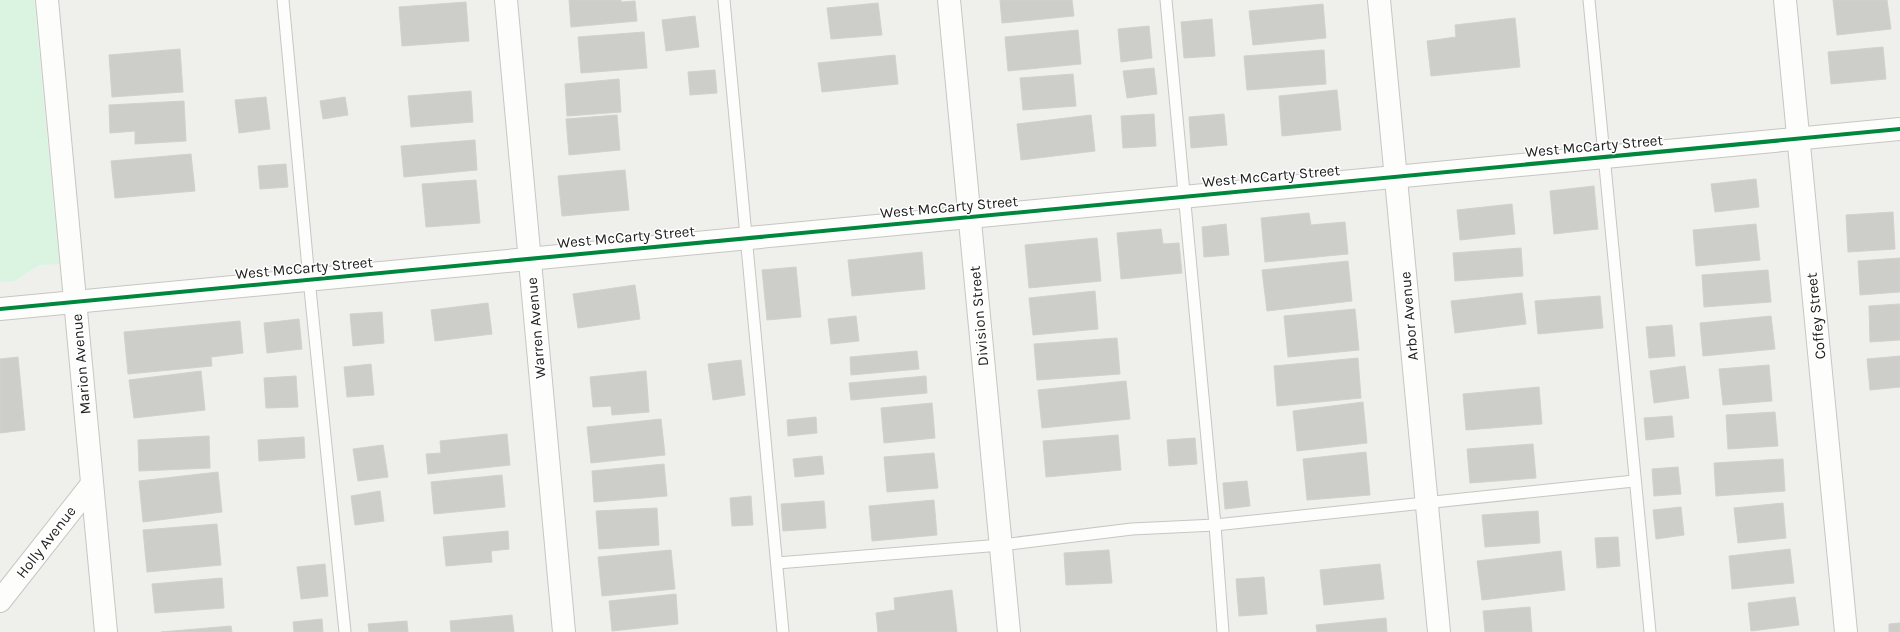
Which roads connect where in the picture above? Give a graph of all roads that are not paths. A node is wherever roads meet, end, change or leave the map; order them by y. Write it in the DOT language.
graph roads {
  1 [pos="47,0"];
  2 [pos="283,0"];
  3 [pos="506,0"];
  4 [pos="724,0"];
  5 [pos="949,0"];
  6 [pos="1166,0"];
  7 [pos="1379,0"];
  8 [pos="1589,0"];
  9 [pos="1785,0"];
  10 [pos="1900,129"];
  11 [pos="1798,139"];
  12 [pos="1604,157"];
  13 [pos="1396,177"];
  14 [pos="1184,197"];
  15 [pos="970,217"];
  16 [pos="746,238"];
  17 [pos="530,259"];
  18 [pos="309,279"];
  19 [pos="75,301"];
  20 [pos="0,309"];
  21 [pos="1634,481"];
  22 [pos="92,484"];
  23 [pos="1426,502"];
  24 [pos="1215,525"];
  25 [pos="1001,545"];
  26 [pos="777,563"];
  27 [pos="0,601"];
  28 [pos="106,632"];
  29 [pos="345,632"];
  30 [pos="564,632"];
  31 [pos="783,632"];
  32 [pos="1009,632"];
  33 [pos="1223,632"];
  34 [pos="1439,632"];
  35 [pos="1650,632"];
  36 [pos="1846,632"];
  1 -- 19 [label="street, Marion Avenue"];
  2 -- 18 [label="lane"];
  3 -- 17 [label="street, Warren Avenue"];
  4 -- 16 [label="lane"];
  5 -- 15 [label="street, Division Street"];
  6 -- 14 [label="lane"];
  7 -- 13 [label="street, Arbor Avenue"];
  8 -- 12 [label="lane"];
  9 -- 11 [label="street, Coffey Street"];
  10 -- 11 [label="street, West McCarty Street"];
  11 -- 12 [label="street, West McCarty Street"];
  11 -- 36 [label="street, Coffey Street"];
  12 -- 13 [label="street, West McCarty Street"];
  12 -- 21 [label="lane"];
  13 -- 14 [label="street, West McCarty Street"];
  13 -- 23 [label="street, Arbor Avenue"];
  14 -- 15 [label="street, West McCarty Street"];
  14 -- 24 [label="lane"];
  15 -- 16 [label="street, West McCarty Street"];
  15 -- 25 [label="street, Division Street"];
  16 -- 17 [label="street, West McCarty Street"];
  16 -- 26 [label="lane"];
  17 -- 18 [label="street, West McCarty Street"];
  17 -- 30 [label="street, Warren Avenue"];
  18 -- 19 [label="street, West McCarty Street"];
  18 -- 29 [label="lane"];
  19 -- 20 [label="street, West McCarty Street"];
  19 -- 22 [label="street, Marion Avenue"];
  21 -- 23 [label="lane"];
  21 -- 35 [label="lane"];
  22 -- 27 [label="street, Holly Avenue"];
  22 -- 28 [label="street, Marion Avenue"];
  23 -- 24 [label="lane"];
  23 -- 34 [label="street, Arbor Avenue"];
  24 -- 25 [label="lane"];
  24 -- 33 [label="lane"];
  25 -- 26 [label="lane"];
  25 -- 32 [label="street, Division Street"];
  26 -- 31 [label="lane"];
}
